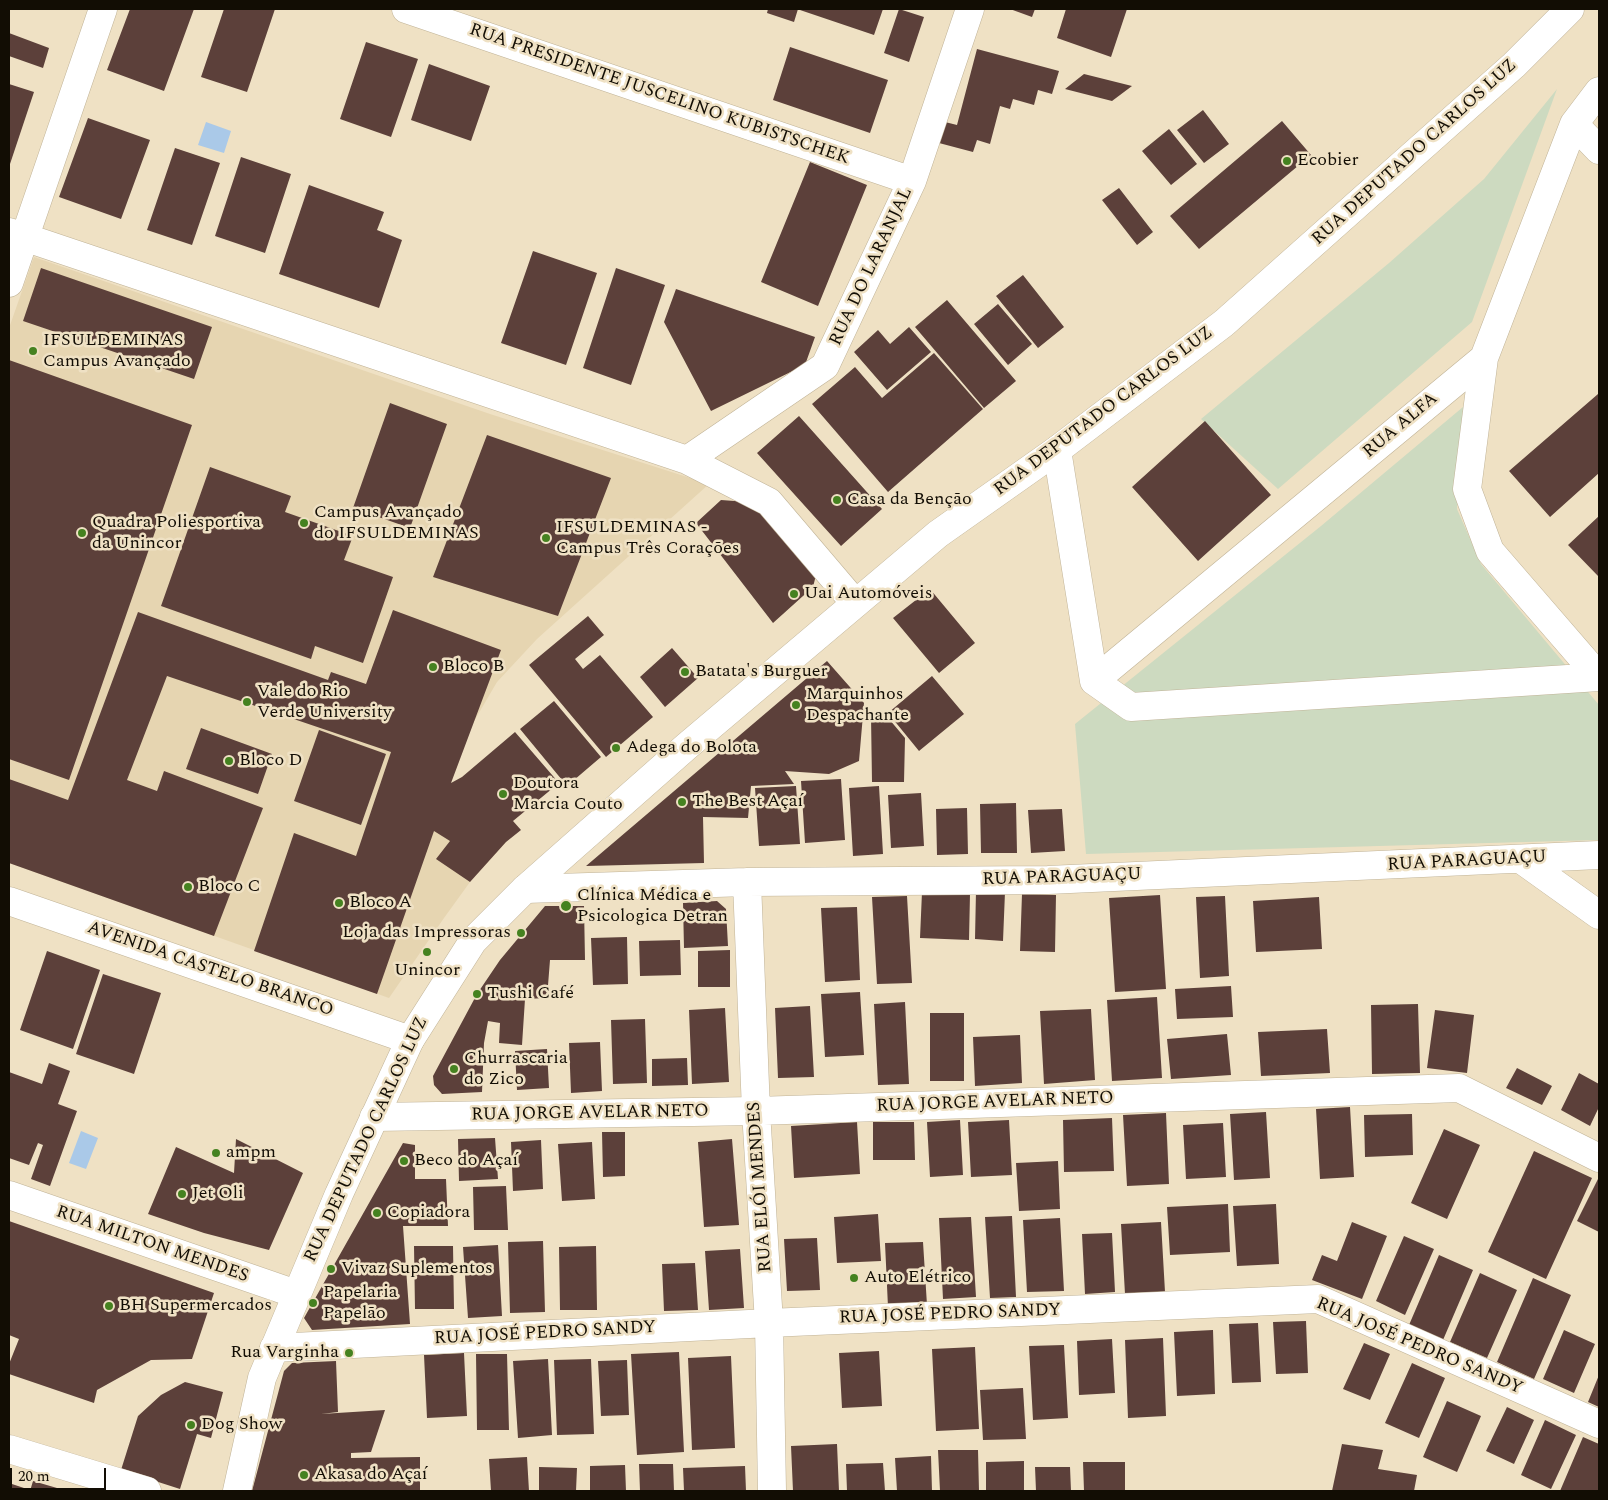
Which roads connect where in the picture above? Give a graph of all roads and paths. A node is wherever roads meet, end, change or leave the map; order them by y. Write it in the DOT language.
graph roads {
  1 [pos="103,9"];
  2 [pos="406,9"];
  3 [pos="970,9"];
  4 [pos="1570,9"];
  5 [pos="1599,91"];
  6 [pos="1574,124"];
  7 [pos="1599,150"];
  8 [pos="912,181"];
  9 [pos="17,235"];
  10 [pos="9,282"];
  11 [pos="1484,358"];
  12 [pos="1057,450"];
  13 [pos="687,460"];
  14 [pos="856,603"];
  15 [pos="1599,677"];
  16 [pos="1094,682"];
  17 [pos="1599,856"];
  18 [pos="1522,860"];
  19 [pos="747,882"];
  20 [pos="524,889"];
  21 [pos="9,901"];
  22 [pos="1599,914"];
  23 [pos="410,1040"];
  24 [pos="756,1111"];
  25 [pos="374,1117"];
  26 [pos="1599,1158"];
  27 [pos="9,1195"];
  28 [pos="296,1294"];
  29 [pos="770,1323"];
  30 [pos="274,1348"];
  31 [pos="1599,1424"];
  32 [pos="9,1449"];
  33 [pos="147,1491"];
  34 [pos="236,1491"];
  35 [pos="772,1491"];
  1 -- 9 [label="street"];
  2 -- 8 [label="street, RUA PRESIDENTE JUSCELINO KUBISTSCHEK"];
  3 -- 8 [label="street, RUA DO LARANJAL"];
  4 -- 12 [label="street, RUA DEPUTADO CARLOS LUZ"];
  5 -- 6 [label="street, RUA ALFA"];
  6 -- 7 [label="street"];
  6 -- 11 [label="street, RUA ALFA"];
  8 -- 13 [label="street, RUA DO LARANJAL"];
  9 -- 10 [label="street"];
  9 -- 13 [label="street"];
  11 -- 15 [label="street"];
  11 -- 16 [label="street, RUA ALFA"];
  12 -- 14 [label="street, RUA DEPUTADO CARLOS LUZ"];
  12 -- 16 [label="street"];
  13 -- 14 [label="street"];
  14 -- 20 [label="street, RUA DEPUTADO CARLOS LUZ"];
  15 -- 16 [label="street"];
  17 -- 18 [label="street, RUA PARAGUAÇU"];
  18 -- 19 [label="street, RUA PARAGUAÇU"];
  18 -- 22 [label="street"];
  19 -- 20 [label="street, RUA PARAGUAÇU"];
  19 -- 24 [label="street, RUA ELÓI MENDES"];
  20 -- 23 [label="street, RUA DEPUTADO CARLOS LUZ"];
  21 -- 23 [label="street, AVENIDA CASTELO BRANCO"];
  23 -- 25 [label="street, RUA DEPUTADO CARLOS LUZ"];
  24 -- 25 [label="street, RUA JORGE AVELAR NETO"];
  24 -- 26 [label="street, RUA JORGE AVELAR NETO"];
  24 -- 29 [label="street, RUA ELÓI MENDES"];
  25 -- 28 [label="street, RUA DEPUTADO CARLOS LUZ"];
  27 -- 28 [label="street, RUA MILTON MENDES"];
  28 -- 30 [label="street, RUA DEPUTADO CARLOS LUZ"];
  29 -- 30 [label="street, RUA JOSÉ PEDRO SANDY"];
  29 -- 31 [label="street, RUA JOSÉ PEDRO SANDY"];
  29 -- 35 [label="street, RUA ELÓI MENDES"];
  30 -- 34 [label="street, RUA DEPUTADO CARLOS LUZ"];
  32 -- 33 [label="street"];
}
